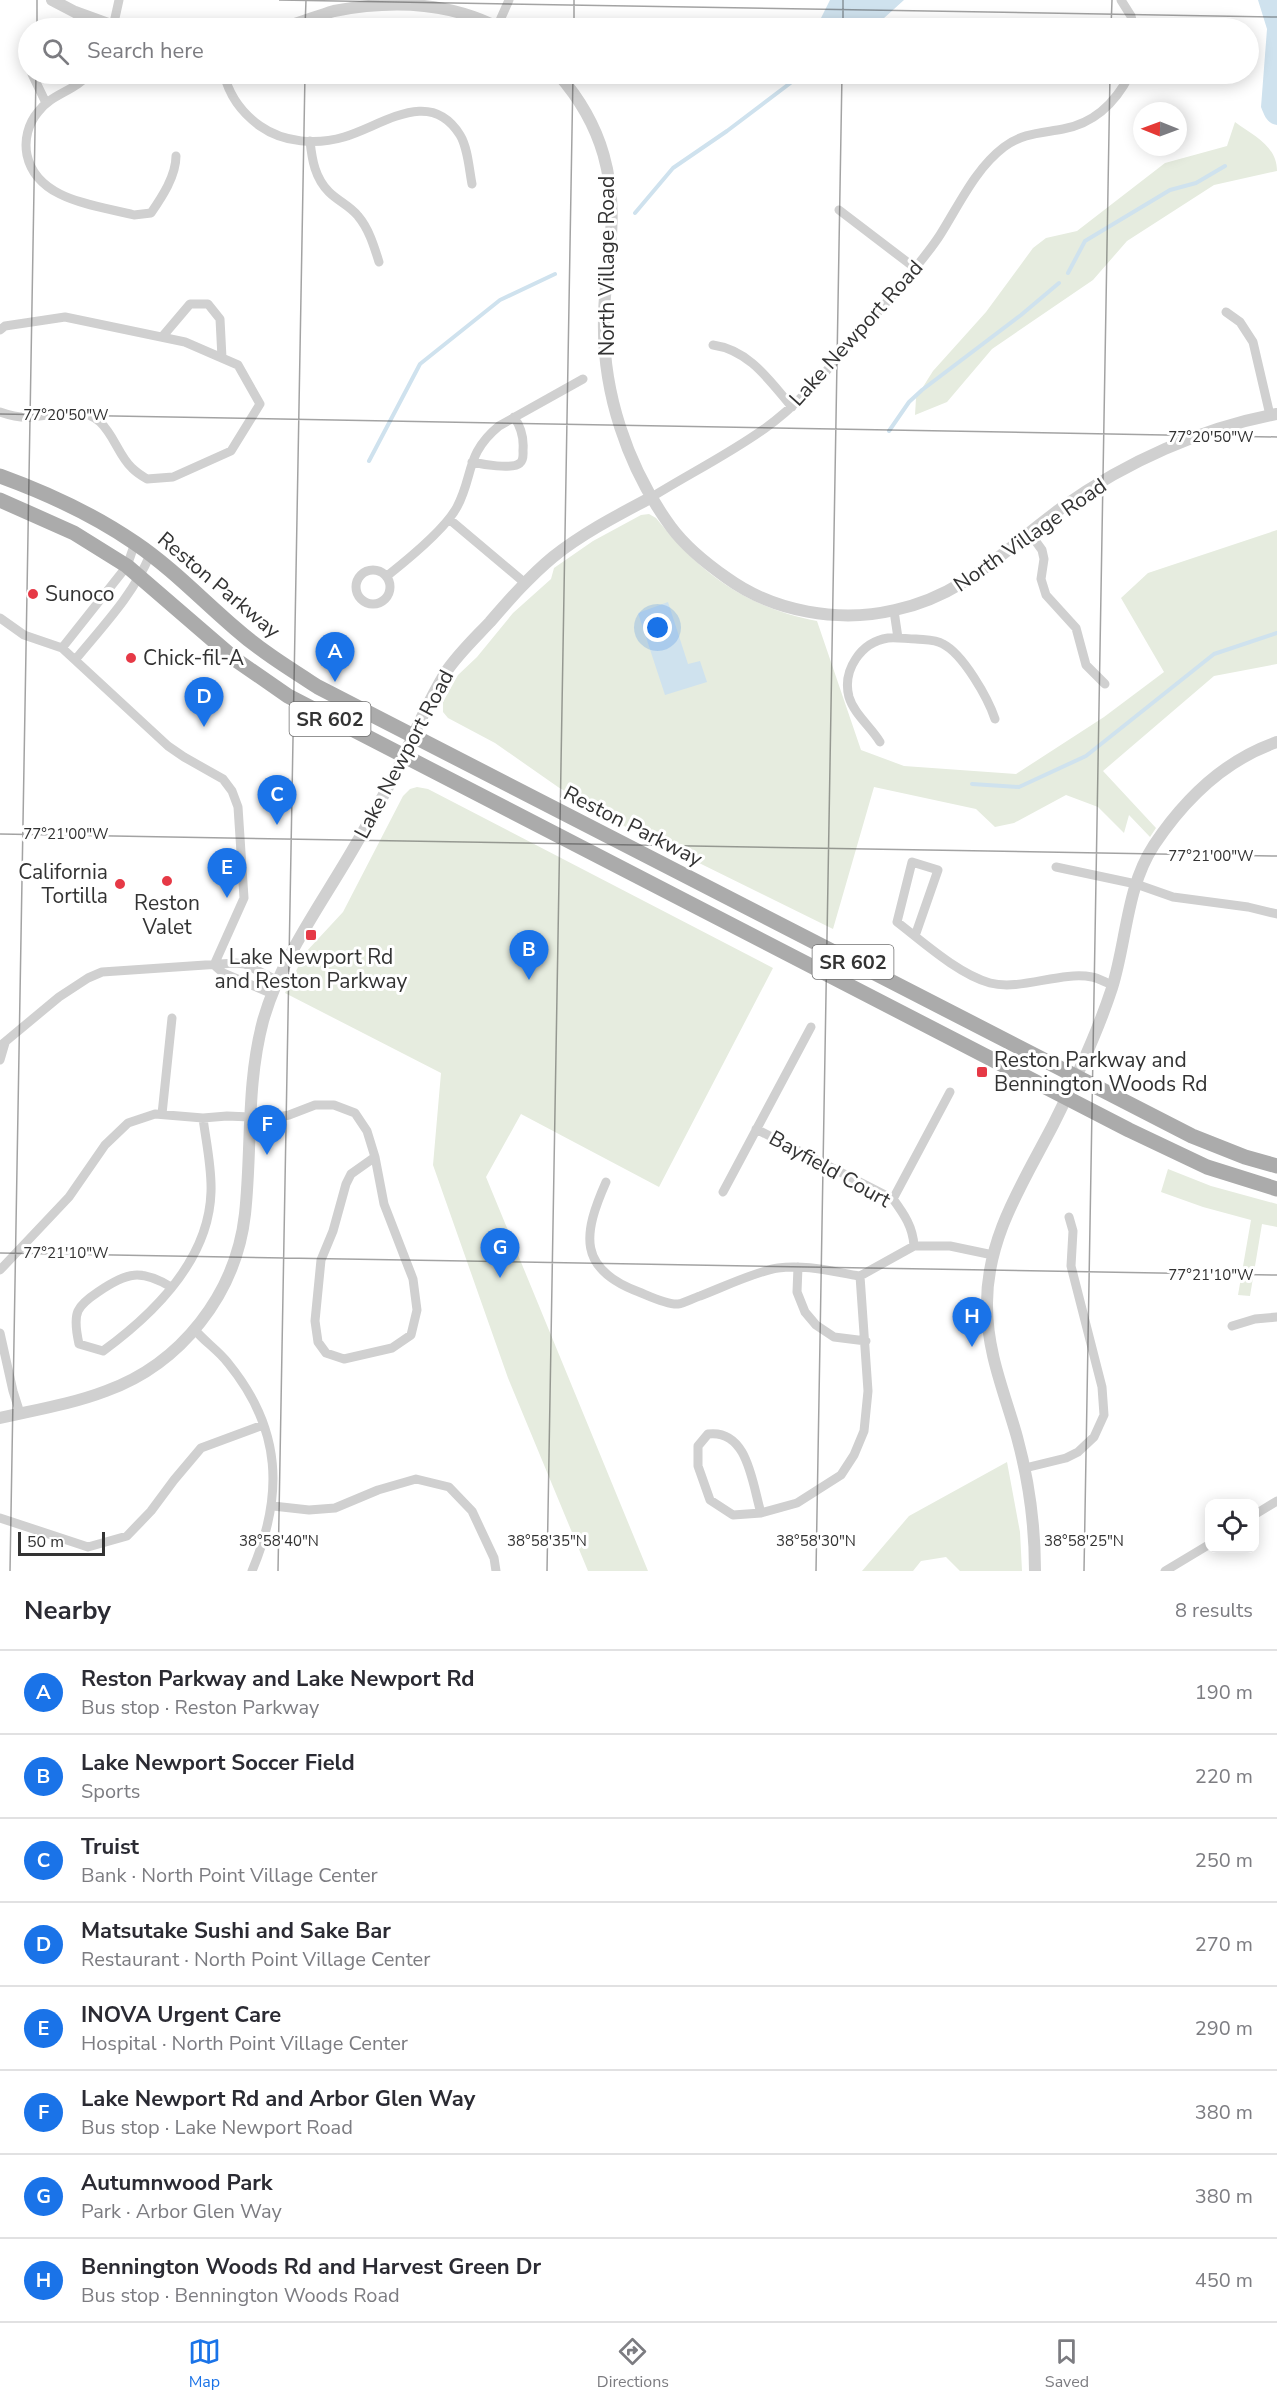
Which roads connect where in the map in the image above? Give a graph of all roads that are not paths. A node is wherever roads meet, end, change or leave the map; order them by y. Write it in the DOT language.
graph roads {
  1 [pos="52,0"];
  2 [pos="119,0"];
  3 [pos="509,0"];
  4 [pos="1121,0"];
  5 [pos="92,18"];
  6 [pos="114,18"];
  7 [pos="312,18"];
  8 [pos="472,18"];
  9 [pos="502,18"];
  10 [pos="1132,18"];
  11 [pos="37,84"];
  12 [pos="78,84"];
  13 [pos="228,84"];
  14 [pos="565,84"];
  15 [pos="1124,84"];
  16 [pos="46,103"];
  17 [pos="310,141"];
  18 [pos="176,156"];
  19 [pos="472,184"];
  20 [pos="839,210"];
  21 [pos="379,262"];
  22 [pos="915,268"];
  23 [pos="1226,312"];
  24 [pos="0,330"];
  25 [pos="162,337"];
  26 [pos="713,345"];
  27 [pos="222,358"];
  28 [pos="582,379"];
  29 [pos="792,407"];
  30 [pos="0,412"];
  31 [pos="1273,414"];
  32 [pos="514,417"];
  33 [pos="472,462"];
  34 [pos="0,476"];
  35 [pos="652,497"];
  36 [pos="0,500"];
  37 [pos="449,519"];
  38 [pos="1029,532"];
  39 [pos="135,543"];
  40 [pos="150,555"];
  41 [pos="127,566"];
  42 [pos="387,576"];
  43 [pos="141,577"];
  44 [pos="525,583"];
  45 [pos="894,611"];
  46 [pos="0,618"];
  47 [pos="898,638"];
  48 [pos="62,648"];
  49 [pos="75,660"];
  50 [pos="1105,684"];
  51 [pos="995,719"];
  52 [pos="412,736"];
  53 [pos="880,742"];
  54 [pos="1277,742"];
  55 [pos="403,757"];
  56 [pos="1056,867"];
  57 [pos="1136,884"];
  58 [pos="1277,914"];
  59 [pos="915,936"];
  60 [pos="214,965"];
  61 [pos="278,981"];
  62 [pos="1113,985"];
  63 [pos="273,994"];
  64 [pos="172,1018"];
  65 [pos="811,1027"];
  66 [pos="2,1043"];
  67 [pos="0,1060"];
  68 [pos="1075,1077"];
  69 [pos="950,1092"];
  70 [pos="1066,1097"];
  71 [pos="162,1114"];
  72 [pos="250,1117"];
  73 [pos="203,1118"];
  74 [pos="756,1129"];
  75 [pos="375,1157"];
  76 [pos="1277,1166"];
  77 [pos="606,1182"];
  78 [pos="1277,1189"];
  79 [pos="723,1192"];
  80 [pos="893,1199"];
  81 [pos="1069,1217"];
  82 [pos="914,1246"];
  83 [pos="993,1255"];
  84 [pos="798,1267"];
  85 [pos="0,1270"];
  86 [pos="860,1276"];
  87 [pos="171,1287"];
  88 [pos="1277,1317"];
  89 [pos="1232,1326"];
  90 [pos="195,1330"];
  91 [pos="0,1333"];
  92 [pos="866,1341"];
  93 [pos="4,1371"];
  94 [pos="20,1413"];
  95 [pos="0,1418"];
  96 [pos="263,1425"];
  97 [pos="1025,1468"];
  98 [pos="1277,1501"];
  99 [pos="273,1506"];
  100 [pos="1259,1512"];
  101 [pos="761,1513"];
  102 [pos="0,1518"];
  103 [pos="1205,1546"];
  104 [pos="252,1571"];
  105 [pos="496,1571"];
  106 [pos="1035,1571"];
  107 [pos="1165,1571"];
  1 -- 5 [label="street"];
  2 -- 6 [label="street"];
  3 -- 9 [label="street"];
  4 -- 10 [label="street"];
  7 -- 8 [label="street"];
  11 -- 16 [label="street"];
  12 -- 16 [label="street"];
  13 -- 17 [label="street"];
  14 -- 35 [label="street, North Village Road"];
  15 -- 22 [label="street, Lake Newport Road"];
  16 -- 18 [label="street"];
  17 -- 19 [label="street"];
  17 -- 21 [label="street"];
  20 -- 22 [label="street"];
  22 -- 29 [label="street, Lake Newport Road"];
  23 -- 31 [label="street"];
  24 -- 25 [label="street"];
  25 -- 27 [label="street"];
  25 -- 27 [label="street"];
  26 -- 29 [label="street"];
  27 -- 30 [label="street"];
  28 -- 32 [label="street"];
  29 -- 35 [label="street, Lake Newport Road"];
  31 -- 38 [label="street, North Village Road"];
  32 -- 33 [label="street"];
  32 -- 33 [label="street"];
  33 -- 37 [label="street"];
  34 -- 39 [label="main road, Reston Parkway / SR 602"];
  35 -- 44 [label="street, Lake Newport Road"];
  35 -- 45 [label="street, North Village Road"];
  36 -- 41 [label="main road, Reston Parkway / SR 602"];
  37 -- 42 [label="street"];
  37 -- 44 [label="street"];
  38 -- 45 [label="street, North Village Road"];
  38 -- 50 [label="street"];
  39 -- 40 [label="main road, Reston Parkway / SR 602"];
  39 -- 41 [label="street"];
  40 -- 43 [label="street"];
  40 -- 52 [label="main road, Reston Parkway / SR 602"];
  41 -- 43 [label="main road, Reston Parkway / SR 602"];
  41 -- 48 [label="street"];
  43 -- 49 [label="street"];
  43 -- 55 [label="main road, Reston Parkway / SR 602"];
  44 -- 52 [label="street, Lake Newport Road"];
  45 -- 47 [label="street"];
  46 -- 48 [label="street"];
  47 -- 51 [label="street"];
  47 -- 53 [label="street"];
  48 -- 49 [label="street"];
  49 -- 60 [label="street"];
  52 -- 55 [label="street, Lake Newport Road"];
  52 -- 68 [label="main road, Reston Parkway / SR 602"];
  54 -- 57 [label="street"];
  55 -- 61 [label="street, Lake Newport Road"];
  55 -- 70 [label="main road, Reston Parkway / SR 602"];
  56 -- 57 [label="street"];
  57 -- 58 [label="street"];
  57 -- 62 [label="street"];
  59 -- 59 [label="street"];
  59 -- 62 [label="street"];
  60 -- 61 [label="street"];
  60 -- 63 [label="street"];
  60 -- 66 [label="street"];
  61 -- 63 [label="street, Lake Newport Road"];
  62 -- 68 [label="street"];
  63 -- 72 [label="street, Lake Newport Road"];
  64 -- 71 [label="street"];
  65 -- 74 [label="street, Bayfield Court"];
  66 -- 67 [label="street"];
  68 -- 70 [label="street"];
  68 -- 76 [label="main road, Reston Parkway / SR 602"];
  69 -- 80 [label="street"];
  70 -- 78 [label="main road, Reston Parkway / SR 602"];
  70 -- 83 [label="street"];
  71 -- 73 [label="street"];
  71 -- 85 [label="street"];
  72 -- 73 [label="street"];
  72 -- 75 [label="street"];
  72 -- 90 [label="street, Lake Newport Road"];
  73 -- 87 [label="street"];
  74 -- 79 [label="street, Bayfield Court"];
  74 -- 80 [label="street, Bayfield Court"];
  75 -- 75 [label="street"];
  77 -- 84 [label="street"];
  80 -- 82 [label="street, Bayfield Court"];
  81 -- 97 [label="street"];
  82 -- 83 [label="street"];
  82 -- 86 [label="street"];
  83 -- 97 [label="street"];
  84 -- 86 [label="street"];
  84 -- 92 [label="street"];
  86 -- 92 [label="street"];
  87 -- 87 [label="street"];
  88 -- 89 [label="street"];
  90 -- 94 [label="street, Lake Newport Road"];
  90 -- 96 [label="street"];
  91 -- 93 [label="street"];
  92 -- 101 [label="street"];
  93 -- 94 [label="street"];
  94 -- 95 [label="street, Lake Newport Road"];
  96 -- 99 [label="street"];
  96 -- 102 [label="street"];
  97 -- 106 [label="street"];
  98 -- 100 [label="street"];
  99 -- 104 [label="street"];
  99 -- 105 [label="street"];
  101 -- 101 [label="street"];
  103 -- 107 [label="street"];
}
